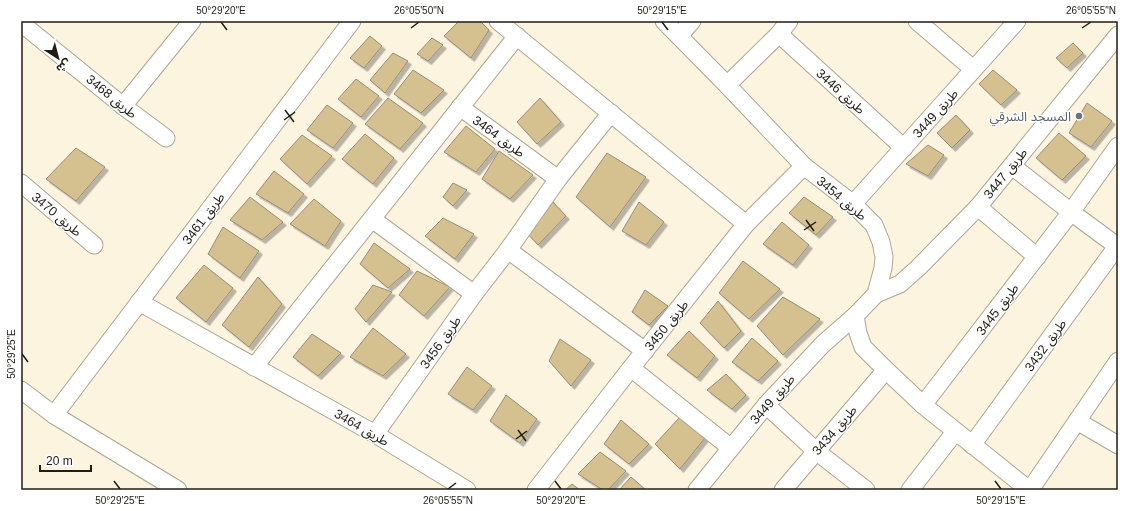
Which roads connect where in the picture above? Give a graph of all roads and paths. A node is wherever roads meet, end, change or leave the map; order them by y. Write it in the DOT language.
graph roads {
  1 [pos="192,21"];
  2 [pos="352,21"];
  3 [pos="498,21"];
  4 [pos="664,21"];
  5 [pos="692,21"];
  6 [pos="917,21"];
  7 [pos="1017,21"];
  8 [pos="21,23"];
  9 [pos="784,27"];
  10 [pos="1118,35"];
  11 [pos="517,36"];
  12 [pos="679,36"];
  13 [pos="973,69"];
  14 [pos="727,85"];
  15 [pos="123,106"];
  16 [pos="460,107"];
  17 [pos="611,113"];
  18 [pos="166,138"];
  19 [pos="1118,146"];
  20 [pos="904,148"];
  21 [pos="804,166"];
  22 [pos="1012,166"];
  23 [pos="558,179"];
  24 [pos="21,183"];
  25 [pos="853,204"];
  26 [pos="978,207"];
  27 [pos="1071,212"];
  28 [pos="372,219"];
  29 [pos="746,224"];
  30 [pos="94,245"];
  31 [pos="1117,246"];
  32 [pos="508,250"];
  33 [pos="1037,257"];
  34 [pos="474,294"];
  35 [pos="876,294"];
  36 [pos="139,302"];
  37 [pos="855,316"];
  38 [pos="645,351"];
  39 [pos="1118,361"];
  40 [pos="254,367"];
  41 [pos="631,368"];
  42 [pos="886,370"];
  43 [pos="21,390"];
  44 [pos="766,405"];
  45 [pos="923,405"];
  46 [pos="54,415"];
  47 [pos="1077,421"];
  48 [pos="955,432"];
  49 [pos="375,434"];
  50 [pos="972,445"];
  51 [pos="1118,445"];
  52 [pos="731,448"];
  53 [pos="816,451"];
  54 [pos="444,484"];
  55 [pos="178,490"];
  56 [pos="467,490"];
  57 [pos="536,490"];
  58 [pos="697,490"];
  59 [pos="783,490"];
  60 [pos="866,490"];
  61 [pos="910,490"];
  62 [pos="1030,490"];
  1 -- 15 [label="street"];
  2 -- 36 [label="street, طريق 3461"];
  3 -- 11 [label="street"];
  4 -- 12 [label="street, طريق 3454"];
  5 -- 12 [label="street"];
  6 -- 13 [label="street"];
  7 -- 13 [label="street, طريق 3449"];
  8 -- 15 [label="street, طريق 3468"];
  9 -- 14 [label="street"];
  9 -- 20 [label="street, طريق 3446"];
  10 -- 22 [label="street, طريق 3447"];
  11 -- 16 [label="street, طريق 3464"];
  11 -- 17 [label="street"];
  12 -- 14 [label="street, طريق 3454"];
  13 -- 20 [label="street, طريق 3449"];
  14 -- 21 [label="street, طريق 3454"];
  15 -- 18 [label="street, طريق 3468"];
  16 -- 23 [label="street, طريق 3464"];
  16 -- 28 [label="street, طريق 3464"];
  17 -- 23 [label="street, طريق 3456"];
  17 -- 29 [label="street"];
  19 -- 27 [label="street, طريق 3445"];
  20 -- 25 [label="street, طريق 3449"];
  21 -- 25 [label="street, طريق 3454"];
  21 -- 29 [label="street, طريق 3450"];
  22 -- 26 [label="street, طريق 3447"];
  22 -- 27 [label="street"];
  23 -- 32 [label="street, طريق 3456"];
  24 -- 30 [label="street, طريق 3470"];
  25 -- 35 [label="street, طريق 3454"];
  26 -- 33 [label="street"];
  26 -- 35 [label="street, طريق 3447"];
  27 -- 31 [label="street"];
  27 -- 33 [label="street, طريق 3445"];
  28 -- 34 [label="street"];
  28 -- 40 [label="street, طريق 3464"];
  29 -- 38 [label="street, طريق 3450"];
  31 -- 50 [label="street, طريق 3432"];
  32 -- 34 [label="street, طريق 3456"];
  32 -- 38 [label="street"];
  33 -- 45 [label="street, طريق 3445"];
  34 -- 49 [label="street, طريق 3456"];
  35 -- 37 [label="street, طريق 3454"];
  36 -- 40 [label="street, طريق 3464"];
  36 -- 46 [label="street, طريق 3461"];
  37 -- 42 [label="street"];
  37 -- 44 [label="street, طريق 3449"];
  38 -- 41 [label="street, طريق 3450"];
  39 -- 47 [label="street"];
  40 -- 49 [label="street, طريق 3464"];
  41 -- 52 [label="street"];
  41 -- 57 [label="street, طريق 3450"];
  42 -- 45 [label="street"];
  42 -- 53 [label="street, طريق 3434"];
  43 -- 46 [label="street"];
  44 -- 52 [label="street, طريق 3449"];
  44 -- 53 [label="street"];
  45 -- 48 [label="street"];
  46 -- 55 [label="street"];
  47 -- 51 [label="street"];
  47 -- 62 [label="street"];
  48 -- 50 [label="street"];
  48 -- 61 [label="street"];
  49 -- 54 [label="street, طريق 3464"];
  50 -- 62 [label="street"];
  52 -- 58 [label="street, طريق 3449"];
  53 -- 59 [label="street, طريق 3434"];
  53 -- 60 [label="street"];
  54 -- 56 [label="street, طريق 3464"];
}
